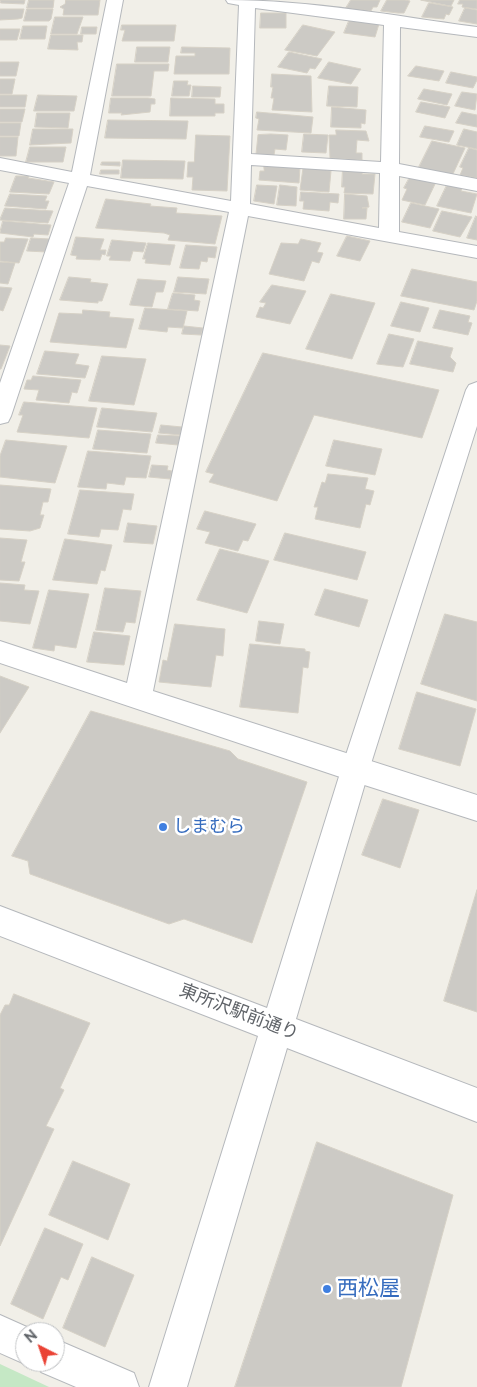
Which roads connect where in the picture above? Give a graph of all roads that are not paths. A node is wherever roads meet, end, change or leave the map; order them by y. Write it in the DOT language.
graph roads {
  1 [pos="115,0"];
  2 [pos="243,1"];
  3 [pos="392,19"];
  4 [pos="477,32"];
  5 [pos="242,159"];
  6 [pos="0,164"];
  7 [pos="390,168"];
  8 [pos="80,179"];
  9 [pos="477,185"];
  10 [pos="240,208"];
  11 [pos="389,236"];
  12 [pos="477,252"];
  13 [pos="477,390"];
  14 [pos="0,416"];
  15 [pos="0,652"];
  16 [pos="138,697"];
  17 [pos="355,770"];
  18 [pos="477,808"];
  19 [pos="0,921"];
  20 [pos="276,1026"];
  21 [pos="477,1105"];
  22 [pos="0,1334"];
  23 [pos="15,1341"];
  24 [pos="65,1362"];
  25 [pos="120,1387"];
  26 [pos="168,1387"];
  1 -- 8 [label="street"];
  2 -- 3 [label="street"];
  2 -- 5 [label="street"];
  3 -- 4 [label="street"];
  3 -- 7 [label="street"];
  5 -- 7 [label="street"];
  5 -- 10 [label="street"];
  6 -- 8 [label="street"];
  7 -- 9 [label="street"];
  7 -- 11 [label="street"];
  8 -- 10 [label="street"];
  8 -- 14 [label="street"];
  10 -- 11 [label="street"];
  10 -- 16 [label="street"];
  11 -- 12 [label="street"];
  13 -- 17 [label="street"];
  15 -- 16 [label="street"];
  16 -- 17 [label="street"];
  17 -- 18 [label="street"];
  17 -- 20 [label="street"];
  19 -- 20 [label="street, 東所沢駅前通り"];
  20 -- 21 [label="street, 東所沢駅前通り"];
  20 -- 26 [label="street"];
  22 -- 23 [label="street"];
  24 -- 25 [label="street"];
}
